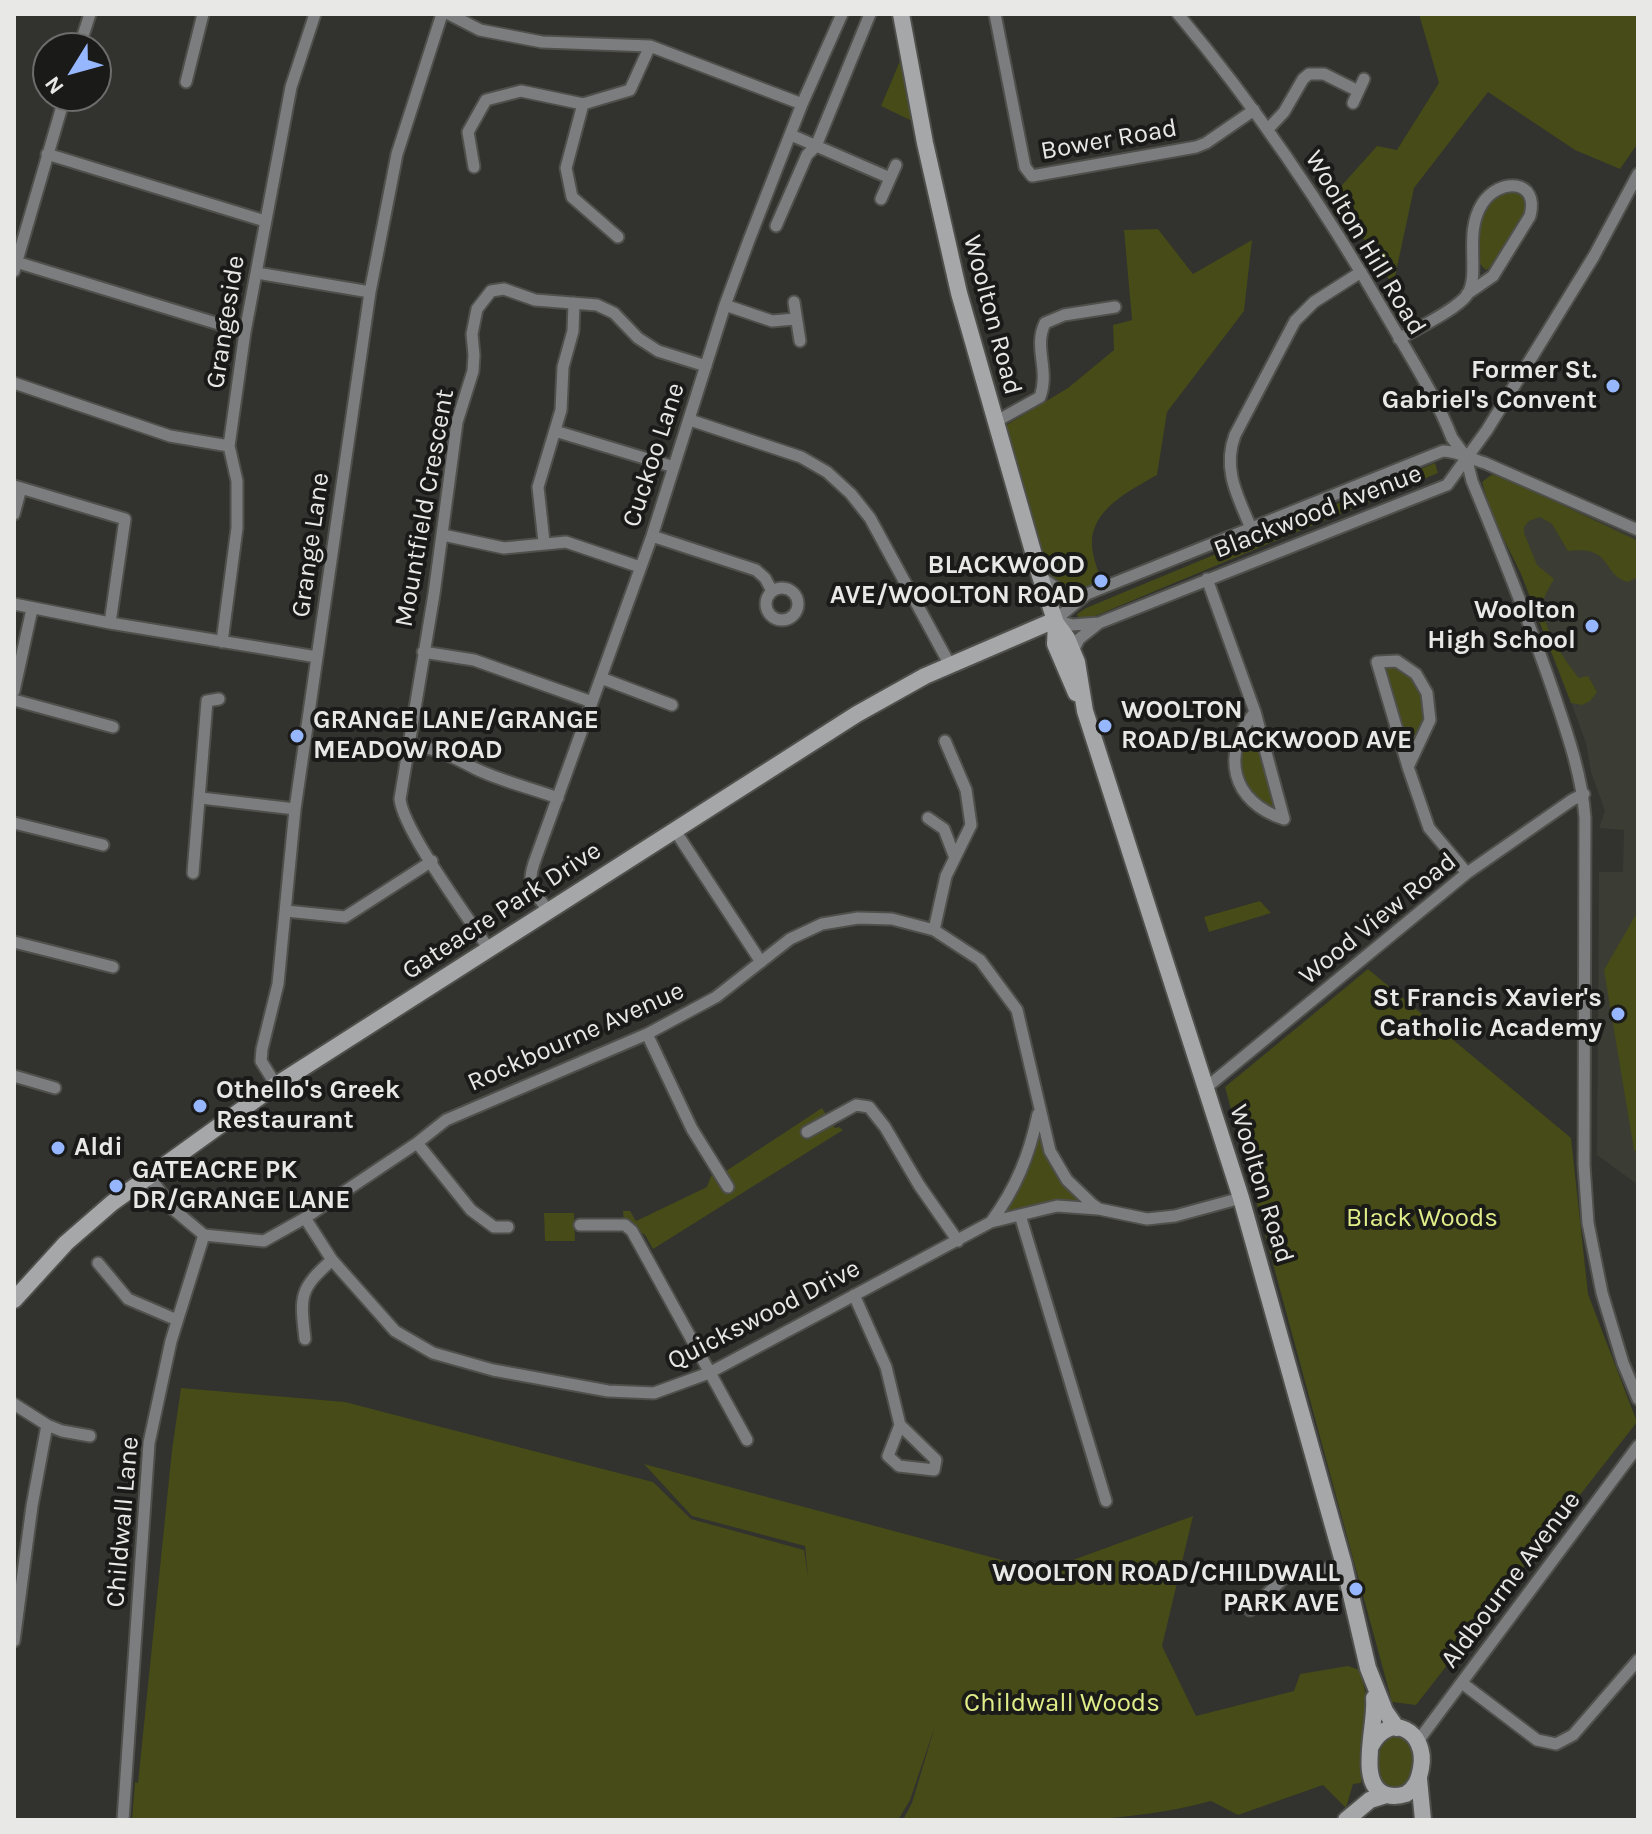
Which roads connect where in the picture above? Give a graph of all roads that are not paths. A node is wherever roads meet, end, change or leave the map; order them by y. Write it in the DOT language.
graph roads {
  1 [pos="203,14"];
  2 [pos="315,14"];
  3 [pos="442,14"];
  4 [pos="449,14"];
  5 [pos="842,14"];
  6 [pos="870,14"];
  7 [pos="901,14"];
  8 [pos="995,14"];
  9 [pos="1178,14"];
  10 [pos="650,46"];
  11 [pos="1364,79"];
  12 [pos="186,82"];
  13 [pos="1358,91"];
  14 [pos="1353,103"];
  15 [pos="583,104"];
  16 [pos="802,104"];
  17 [pos="1254,110"];
  18 [pos="60,112"];
  19 [pos="1268,129"];
  20 [pos="791,135"];
  21 [pos="816,146"];
  22 [pos="47,154"];
  23 [pos="896,165"];
  24 [pos="474,167"];
  25 [pos="1638,174"];
  26 [pos="890,178"];
  27 [pos="881,199"];
  28 [pos="265,221"];
  29 [pos="776,226"];
  30 [pos="618,237"];
  31 [pos="15,267"];
  32 [pos="1361,272"];
  33 [pos="257,273"];
  34 [pos="370,292"];
  35 [pos="1467,294"];
  36 [pos="794,302"];
  37 [pos="574,303"];
  38 [pos="725,305"];
  39 [pos="1115,307"];
  40 [pos="795,319"];
  41 [pos="245,332"];
  42 [pos="1399,339"];
  43 [pos="800,341"];
  44 [pos="706,366"];
  45 [pos="14,383"];
  46 [pos="690,420"];
  47 [pos="995,422"];
  48 [pos="555,431"];
  49 [pos="229,446"];
  50 [pos="1466,457"];
  51 [pos="674,467"];
  52 [pos="18,487"];
  53 [pos="14,514"];
  54 [pos="1251,528"];
  55 [pos="1638,530"];
  56 [pos="443,535"];
  57 [pos="652,536"];
  58 [pos="544,542"];
  59 [pos="640,567"];
  60 [pos="1040,576"];
  61 [pos="1207,579"];
  62 [pos="772,591"];
  63 [pos="1081,597"];
  64 [pos="14,604"];
  65 [pos="32,609"];
  66 [pos="1056,622"];
  67 [pos="110,623"];
  68 [pos="1099,623"];
  69 [pos="222,642"];
  70 [pos="1073,651"];
  71 [pos="423,652"];
  72 [pos="317,657"];
  73 [pos="950,665"];
  74 [pos="601,678"];
  75 [pos="14,691"];
  76 [pos="219,699"];
  77 [pos="14,700"];
  78 [pos="592,702"];
  79 [pos="672,705"];
  80 [pos="1085,711"];
  81 [pos="1255,712"];
  82 [pos="113,727"];
  83 [pos="945,741"];
  84 [pos="409,745"];
  85 [pos="1408,767"];
  86 [pos="1584,794"];
  87 [pos="201,798"];
  88 [pos="558,798"];
  89 [pos="295,809"];
  90 [pos="928,818"];
  91 [pos="14,823"];
  92 [pos="674,829"];
  93 [pos="103,845"];
  94 [pos="955,858"];
  95 [pos="432,861"];
  96 [pos="193,873"];
  97 [pos="1467,873"];
  98 [pos="548,910"];
  99 [pos="286,911"];
  100 [pos="934,930"];
  101 [pos="14,942"];
  102 [pos="488,948"];
  103 [pos="761,962"];
  104 [pos="113,967"];
  105 [pos="647,1034"];
  106 [pos="14,1076"];
  107 [pos="276,1085"];
  108 [pos="1207,1087"];
  109 [pos="55,1088"];
  110 [pos="1039,1111"];
  111 [pos="807,1132"];
  112 [pos="417,1143"];
  113 [pos="149,1176"];
  114 [pos="728,1187"];
  115 [pos="1241,1198"];
  116 [pos="1099,1209"];
  117 [pos="1020,1215"];
  118 [pos="305,1218"];
  119 [pos="991,1222"];
  120 [pos="580,1225"];
  121 [pos="508,1227"];
  122 [pos="204,1235"];
  123 [pos="958,1241"];
  124 [pos="332,1260"];
  125 [pos="98,1263"];
  126 [pos="854,1295"];
  127 [pos="14,1300"];
  128 [pos="177,1320"];
  129 [pos="305,1339"];
  130 [pos="709,1373"];
  131 [pos="1638,1399"];
  132 [pos="14,1404"];
  133 [pos="47,1425"];
  134 [pos="900,1425"];
  135 [pos="90,1436"];
  136 [pos="747,1440"];
  137 [pos="1638,1446"];
  138 [pos="1106,1501"];
  139 [pos="1344,1565"];
  140 [pos="1250,1610"];
  141 [pos="14,1641"];
  142 [pos="1638,1660"];
  143 [pos="1371,1677"];
  144 [pos="1462,1683"];
  145 [pos="1397,1728"];
  146 [pos="1418,1741"];
  147 [pos="1371,1746"];
  148 [pos="1369,1771"];
  149 [pos="1419,1778"];
  150 [pos="1392,1796"];
  151 [pos="1351,1816"];
  152 [pos="123,1820"];
  153 [pos="1422,1820"];
  1 -- 12 [label="street"];
  2 -- 28 [label="street, Grangeside"];
  3 -- 34 [label="street, Grange Lane"];
  4 -- 10 [label="street"];
  5 -- 16 [label="street, Cuckoo Lane"];
  6 -- 21 [label="street"];
  7 -- 47 [label="street, Woolton Road"];
  8 -- 17 [label="street, Bower Road"];
  9 -- 17 [label="street, Woolton Hill Road"];
  10 -- 15 [label="street"];
  10 -- 16 [label="street"];
  11 -- 13 [label="street"];
  13 -- 14 [label="street"];
  13 -- 19 [label="street"];
  15 -- 24 [label="street"];
  15 -- 30 [label="street"];
  16 -- 20 [label="street, Cuckoo Lane"];
  17 -- 19 [label="street, Woolton Hill Road"];
  18 -- 22 [label="street"];
  19 -- 32 [label="street, Woolton Hill Road"];
  20 -- 21 [label="street"];
  20 -- 38 [label="street, Cuckoo Lane"];
  21 -- 26 [label="street"];
  21 -- 29 [label="street"];
  22 -- 28 [label="street"];
  22 -- 31 [label="street"];
  23 -- 26 [label="street"];
  25 -- 50 [label="street"];
  26 -- 27 [label="street"];
  28 -- 33 [label="street, Grangeside"];
  31 -- 41 [label="street"];
  32 -- 42 [label="street, Woolton Hill Road"];
  32 -- 54 [label="street"];
  33 -- 34 [label="street"];
  33 -- 41 [label="street, Grangeside"];
  34 -- 72 [label="street, Grange Lane"];
  35 -- 35 [label="street"];
  35 -- 42 [label="street"];
  36 -- 40 [label="street"];
  37 -- 44 [label="street, Mountfield Crescent"];
  37 -- 48 [label="street"];
  37 -- 56 [label="street, Mountfield Crescent"];
  38 -- 40 [label="street"];
  38 -- 44 [label="street, Cuckoo Lane"];
  39 -- 47 [label="street"];
  40 -- 43 [label="street"];
  41 -- 49 [label="street, Grangeside"];
  42 -- 50 [label="street, Woolton Hill Road"];
  44 -- 46 [label="street, Cuckoo Lane"];
  45 -- 49 [label="street"];
  46 -- 51 [label="street, Cuckoo Lane"];
  46 -- 73 [label="street"];
  47 -- 60 [label="street, Woolton Road"];
  48 -- 51 [label="street"];
  48 -- 58 [label="street"];
  49 -- 69 [label="street, Grangeside"];
  50 -- 54 [label="street, Blackwood Avenue"];
  50 -- 55 [label="street"];
  50 -- 61 [label="street, Blackwood Avenue"];
  50 -- 86 [label="street, Woolton Hill Road"];
  51 -- 57 [label="street, Cuckoo Lane"];
  52 -- 53 [label="street"];
  52 -- 67 [label="street"];
  54 -- 63 [label="street, Blackwood Avenue"];
  56 -- 58 [label="street"];
  56 -- 71 [label="street, Mountfield Crescent"];
  57 -- 59 [label="street, Cuckoo Lane"];
  57 -- 62 [label="street"];
  58 -- 59 [label="street"];
  59 -- 74 [label="street, Cuckoo Lane"];
  60 -- 63 [label="street"];
  60 -- 66 [label="street, Woolton Road"];
  61 -- 68 [label="street, Blackwood Avenue"];
  61 -- 81 [label="street"];
  63 -- 66 [label="street, Blackwood Avenue"];
  64 -- 65 [label="street"];
  65 -- 67 [label="street"];
  65 -- 75 [label="street"];
  66 -- 68 [label="street, Blackwood Avenue"];
  66 -- 70 [label="street, Woolton Road"];
  66 -- 73 [label="street, Gateacre Park Drive"];
  66 -- 80 [label="street, Woolton Road"];
  67 -- 69 [label="street"];
  68 -- 70 [label="street, Blackwood Avenue"];
  69 -- 72 [label="street"];
  70 -- 80 [label="street, Woolton Road"];
  71 -- 78 [label="street"];
  71 -- 84 [label="street, Mountfield Crescent"];
  72 -- 89 [label="street, Grange Lane"];
  73 -- 92 [label="street, Gateacre Park Drive"];
  74 -- 78 [label="street, Cuckoo Lane"];
  74 -- 79 [label="street"];
  76 -- 87 [label="street"];
  77 -- 82 [label="street"];
  78 -- 88 [label="street, Cuckoo Lane"];
  80 -- 108 [label="street, Woolton Road"];
  81 -- 81 [label="street"];
  83 -- 94 [label="street"];
  84 -- 88 [label="street"];
  84 -- 95 [label="street, Mountfield Crescent"];
  85 -- 85 [label="street"];
  85 -- 97 [label="street"];
  86 -- 97 [label="street, Wood View Road"];
  86 -- 131 [label="street, Woolton Hill Road"];
  87 -- 89 [label="street"];
  87 -- 96 [label="street"];
  88 -- 98 [label="street, Cuckoo Lane"];
  89 -- 99 [label="street, Grange Lane"];
  90 -- 94 [label="street"];
  91 -- 93 [label="street"];
  92 -- 98 [label="street, Gateacre Park Drive"];
  92 -- 103 [label="street"];
  94 -- 100 [label="street"];
  95 -- 99 [label="street"];
  95 -- 102 [label="street, Mountfield Crescent"];
  97 -- 108 [label="street, Wood View Road"];
  98 -- 102 [label="street, Gateacre Park Drive"];
  99 -- 107 [label="street, Grange Lane"];
  100 -- 103 [label="street, Rockbourne Avenue"];
  100 -- 110 [label="street, Rockbourne Avenue"];
  101 -- 104 [label="street"];
  102 -- 107 [label="street, Gateacre Park Drive"];
  103 -- 105 [label="street, Rockbourne Avenue"];
  105 -- 112 [label="street, Rockbourne Avenue"];
  105 -- 114 [label="street"];
  106 -- 109 [label="street"];
  107 -- 113 [label="street, Gateacre Park Drive"];
  108 -- 115 [label="street, Woolton Road"];
  110 -- 116 [label="street, Rockbourne Avenue"];
  110 -- 119 [label="street, Rockbourne Avenue"];
  111 -- 123 [label="street"];
  112 -- 118 [label="street, Rockbourne Avenue"];
  112 -- 121 [label="street"];
  113 -- 122 [label="street"];
  113 -- 127 [label="street, Gateacre Park Drive"];
  115 -- 116 [label="street"];
  115 -- 139 [label="street, Woolton Road"];
  116 -- 117 [label="street, Quickswood Drive"];
  117 -- 119 [label="street, Quickswood Drive"];
  117 -- 138 [label="street"];
  118 -- 122 [label="street, Rockbourne Avenue"];
  118 -- 124 [label="street, Quickswood Drive"];
  119 -- 123 [label="street, Quickswood Drive"];
  120 -- 130 [label="street"];
  122 -- 128 [label="street, Childwall Lane"];
  123 -- 126 [label="street, Quickswood Drive"];
  124 -- 129 [label="street"];
  124 -- 130 [label="street, Quickswood Drive"];
  125 -- 128 [label="street"];
  126 -- 130 [label="street, Quickswood Drive"];
  126 -- 134 [label="street"];
  128 -- 152 [label="street, Childwall Lane"];
  130 -- 136 [label="street"];
  132 -- 133 [label="street"];
  133 -- 135 [label="street"];
  133 -- 141 [label="street"];
  134 -- 134 [label="street"];
  137 -- 144 [label="street, Aldbourne Avenue"];
  139 -- 140 [label="street"];
  139 -- 143 [label="street, Woolton Road"];
  142 -- 144 [label="street"];
  143 -- 145 [label="street, Woolton Road"];
  143 -- 147 [label="street, Woolton Road"];
  144 -- 146 [label="street, Aldbourne Avenue"];
  145 -- 146 [label="street"];
  145 -- 147 [label="street"];
  146 -- 149 [label="street"];
  147 -- 148 [label="street"];
  148 -- 150 [label="street"];
  148 -- 151 [label="street"];
  149 -- 150 [label="street"];
  149 -- 153 [label="street"];
  150 -- 151 [label="street"];
  150 -- 153 [label="street"];
}
